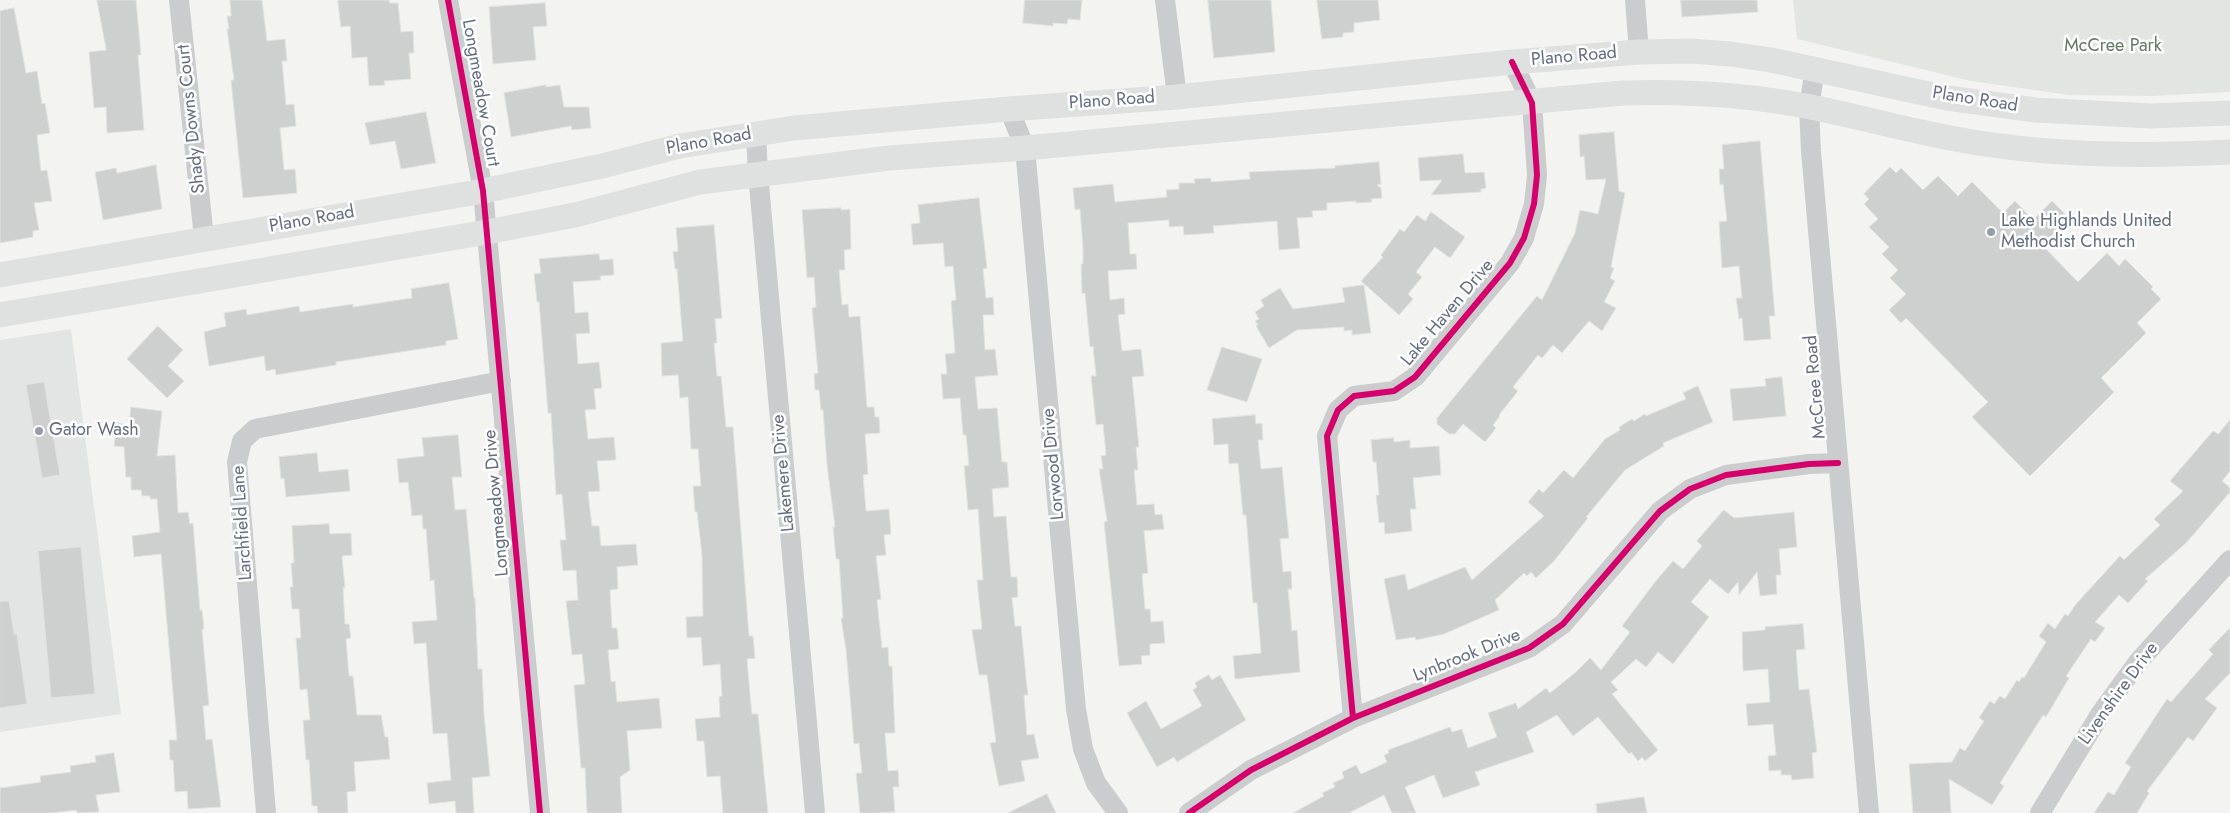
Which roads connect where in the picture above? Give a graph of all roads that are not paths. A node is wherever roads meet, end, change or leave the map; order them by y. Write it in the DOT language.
graph roads {
  1 [pos="180,0"];
  2 [pos="448,0"];
  3 [pos="1165,0"];
  4 [pos="1635,0"];
  5 [pos="1639,52"];
  6 [pos="1512,62"];
  7 [pos="1815,69"];
  8 [pos="1177,97"];
  9 [pos="1532,103"];
  10 [pos="1809,107"];
  11 [pos="1009,109"];
  12 [pos="2230,113"];
  13 [pos="756,134"];
  14 [pos="1025,148"];
  15 [pos="2230,152"];
  16 [pos="758,173"];
  17 [pos="483,191"];
  18 [pos="487,232"];
  19 [pos="204,238"];
  20 [pos="0,275"];
  21 [pos="0,315"];
  22 [pos="501,381"];
  23 [pos="1838,463"];
  24 [pos="2230,560"];
  25 [pos="1353,718"];
  26 [pos="266,813"];
  27 [pos="540,813"];
  28 [pos="815,813"];
  29 [pos="1118,813"];
  30 [pos="1189,813"];
  31 [pos="1869,813"];
  32 [pos="2040,813"];
  1 -- 19 [label="street, Shady Downs Court"];
  2 -- 17 [label="street, Longmeadow Court"];
  3 -- 8 [label="street"];
  4 -- 5 [label="street"];
  5 -- 6 [label="main road, Plano Road"];
  5 -- 7 [label="main road, Plano Road"];
  6 -- 8 [label="main road, Plano Road"];
  6 -- 9 [label="street, Lake Haven Drive"];
  7 -- 10 [label="street, McCree Road"];
  7 -- 12 [label="main road, Plano Road"];
  8 -- 11 [label="main road, Plano Road"];
  9 -- 10 [label="main road"];
  9 -- 14 [label="main road"];
  9 -- 25 [label="street, Lake Haven Drive"];
  10 -- 15 [label="main road"];
  10 -- 23 [label="street, McCree Road"];
  11 -- 13 [label="main road, Plano Road"];
  11 -- 14 [label="street, Lorwood Drive"];
  13 -- 16 [label="street, Lakemere Drive"];
  13 -- 17 [label="main road, Plano Road"];
  14 -- 16 [label="main road"];
  14 -- 29 [label="street, Lorwood Drive"];
  16 -- 18 [label="main road"];
  16 -- 28 [label="street, Lakemere Drive"];
  17 -- 18 [label="street, Longmeadow Drive"];
  17 -- 19 [label="main road, Plano Road"];
  18 -- 21 [label="main road"];
  18 -- 22 [label="street, Longmeadow Drive"];
  19 -- 20 [label="main road, Plano Road"];
  22 -- 26 [label="street, Larchfield Lane"];
  22 -- 27 [label="street, Longmeadow Drive"];
  23 -- 25 [label="street, Lynbrook Drive"];
  23 -- 31 [label="street, McCree Road"];
  24 -- 32 [label="street, Livenshire Drive"];
  25 -- 30 [label="street, Lynbrook Drive"];
}
